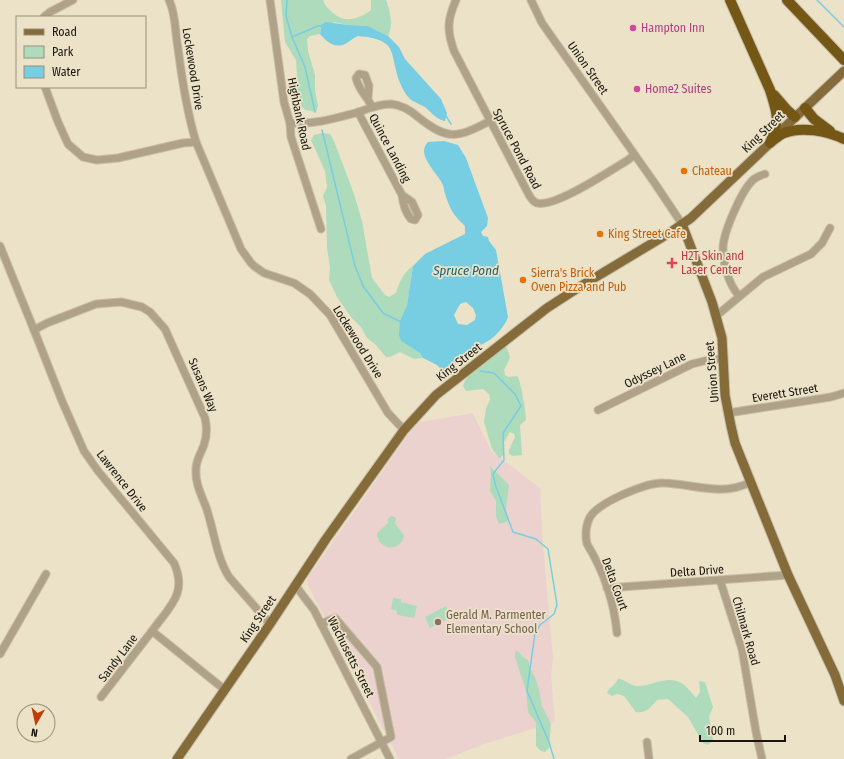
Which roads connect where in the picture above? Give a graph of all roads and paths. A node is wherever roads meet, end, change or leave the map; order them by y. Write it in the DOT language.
graph roads {
  1 [pos="73,0"];
  2 [pos="169,0"];
  3 [pos="270,0"];
  4 [pos="456,0"];
  5 [pos="531,0"];
  6 [pos="730,0"];
  7 [pos="787,0"];
  8 [pos="45,16"];
  9 [pos="844,60"];
  10 [pos="844,70"];
  11 [pos="45,88"];
  12 [pos="770,90"];
  13 [pos="368,98"];
  14 [pos="372,108"];
  15 [pos="805,108"];
  16 [pos="358,112"];
  17 [pos="795,117"];
  18 [pos="490,121"];
  19 [pos="290,123"];
  20 [pos="840,137"];
  21 [pos="196,142"];
  22 [pos="770,144"];
  23 [pos="634,155"];
  24 [pos="765,174"];
  25 [pos="402,195"];
  26 [pos="682,224"];
  27 [pos="321,228"];
  28 [pos="830,228"];
  29 [pos="0,246"];
  30 [pos="739,296"];
  31 [pos="716,316"];
  32 [pos="34,330"];
  33 [pos="724,359"];
  34 [pos="844,393"];
  35 [pos="598,410"];
  36 [pos="728,413"];
  37 [pos="404,430"];
  38 [pos="750,482"];
  39 [pos="46,574"];
  40 [pos="788,575"];
  41 [pos="720,580"];
  42 [pos="295,586"];
  43 [pos="607,588"];
  44 [pos="270,624"];
  45 [pos="321,624"];
  46 [pos="152,631"];
  47 [pos="618,633"];
  48 [pos="0,654"];
  49 [pos="842,688"];
  50 [pos="225,690"];
  51 [pos="101,697"];
  52 [pos="844,701"];
  53 [pos="382,742"];
  54 [pos="646,742"];
  55 [pos="177,759"];
  56 [pos="351,759"];
  57 [pos="390,759"];
  58 [pos="649,759"];
  59 [pos="762,759"];
  1 -- 8 [label="street"];
  2 -- 21 [label="street, Lockewood Drive"];
  3 -- 19 [label="street, Highbank Road"];
  4 -- 18 [label="street, Spruce Pond Road"];
  5 -- 23 [label="street, Union Street"];
  6 -- 12 [label="highway"];
  7 -- 9 [label="highway"];
  10 -- 15 [label="main road, King Street"];
  11 -- 21 [label="street"];
  12 -- 17 [label="highway"];
  12 -- 22 [label="highway"];
  13 -- 14 [label="street"];
  14 -- 16 [label="street"];
  14 -- 18 [label="street"];
  15 -- 17 [label="main road, King Street"];
  15 -- 20 [label="highway"];
  16 -- 19 [label="street"];
  16 -- 25 [label="street, Quince Landing"];
  17 -- 22 [label="main road, King Street"];
  18 -- 23 [label="street, Spruce Pond Road"];
  19 -- 27 [label="street, Highbank Road"];
  20 -- 22 [label="highway"];
  21 -- 37 [label="street, Lockewood Drive"];
  22 -- 26 [label="main road, King Street"];
  23 -- 26 [label="street, Union Street"];
  24 -- 30 [label="street"];
  26 -- 31 [label="main road, Union Street"];
  26 -- 37 [label="main road, King Street"];
  28 -- 30 [label="street"];
  29 -- 32 [label="street, Lawrence Drive"];
  30 -- 31 [label="street"];
  31 -- 33 [label="main road, Union Street"];
  32 -- 44 [label="street, Susans Way"];
  32 -- 46 [label="street, Lawrence Drive"];
  33 -- 35 [label="street, Odyssey Lane"];
  33 -- 36 [label="main road, Union Street"];
  34 -- 36 [label="street, Everett Street"];
  36 -- 38 [label="main road, Union Street"];
  37 -- 42 [label="main road, King Street"];
  38 -- 40 [label="main road, Union Street"];
  38 -- 43 [label="street, Delta Court"];
  39 -- 48 [label="street"];
  40 -- 41 [label="street, Delta Drive"];
  40 -- 49 [label="main road, Union Street"];
  41 -- 43 [label="street, Delta Drive"];
  41 -- 59 [label="street, Chilmark Road"];
  42 -- 44 [label="main road, King Street"];
  42 -- 45 [label="street, Wachusetts Street"];
  43 -- 47 [label="street, Delta Court"];
  44 -- 50 [label="main road, King Street"];
  45 -- 53 [label="street, Wachusetts Street"];
  45 -- 53 [label="street"];
  46 -- 50 [label="street"];
  46 -- 51 [label="street, Sandy Lane"];
  49 -- 52 [label="main road, Union Street"];
  50 -- 55 [label="main road, King Street"];
  53 -- 56 [label="street"];
  53 -- 57 [label="street, Wachusetts Street"];
  54 -- 58 [label="street"];
}
